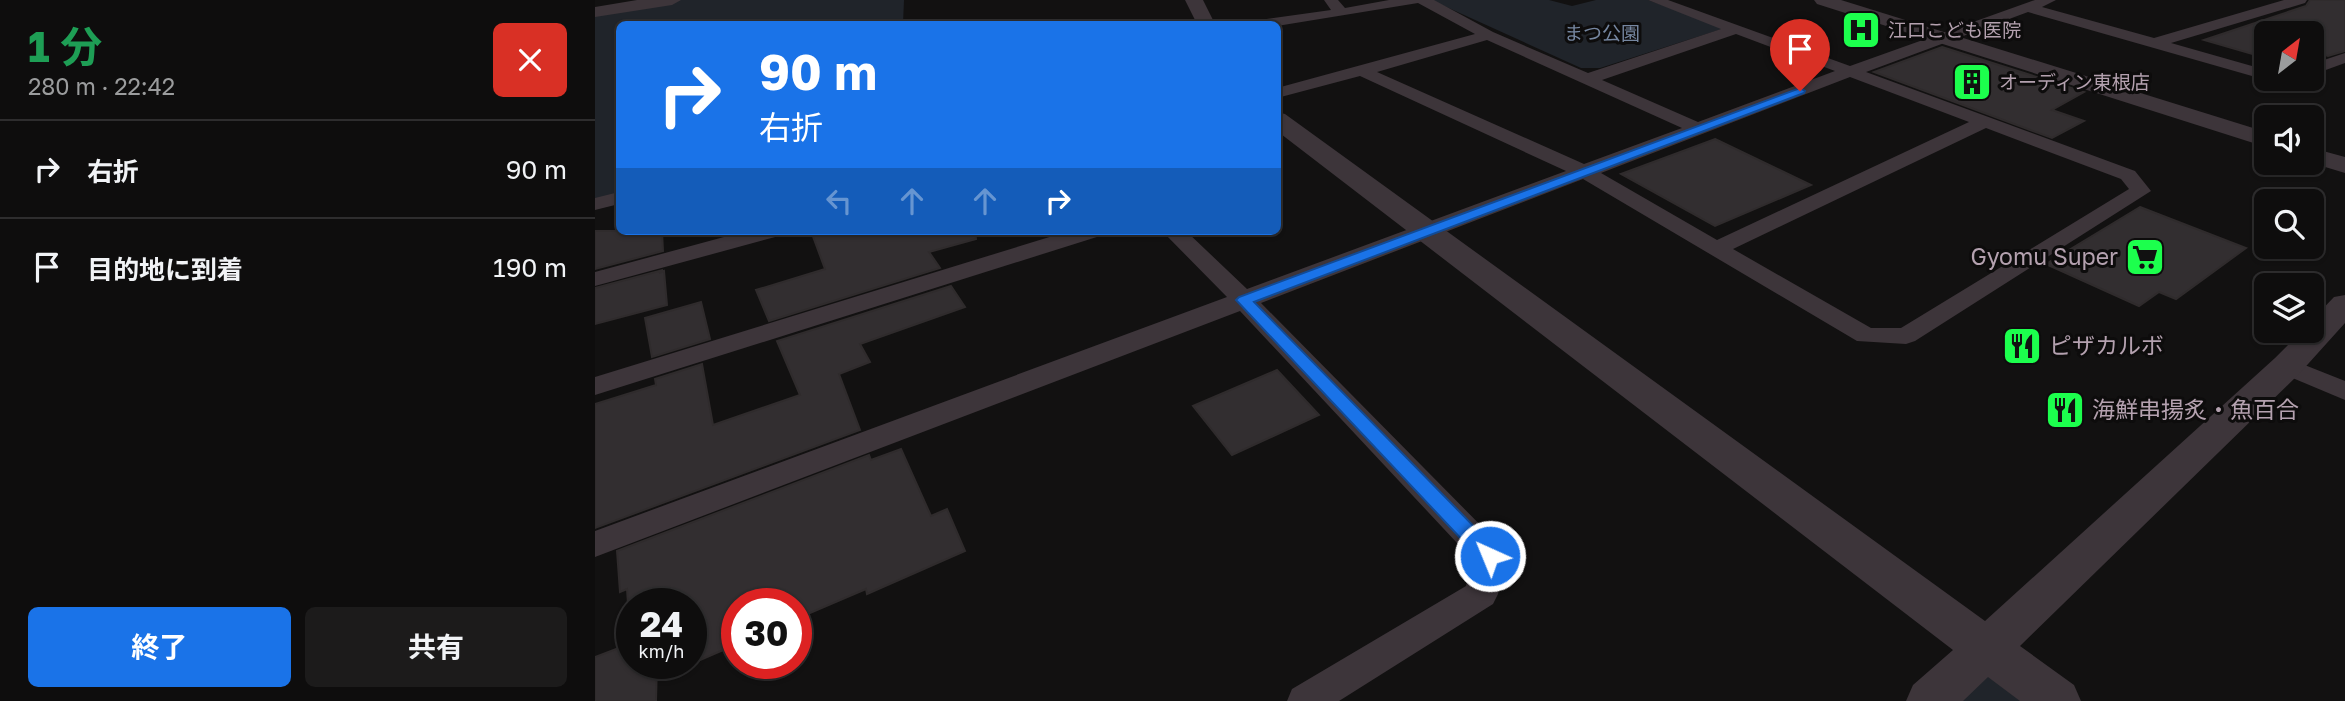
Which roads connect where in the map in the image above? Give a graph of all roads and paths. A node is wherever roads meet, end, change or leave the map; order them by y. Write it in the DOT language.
graph roads {
  1 [pos="672,0"];
  2 [pos="1193,0"];
  3 [pos="1331,0"];
  4 [pos="1413,0"];
  5 [pos="1423,0"];
  6 [pos="1655,0"];
  7 [pos="1823,0"];
  8 [pos="2000,0"];
  9 [pos="2049,0"];
  10 [pos="2300,0"];
  11 [pos="2024,7"];
  12 [pos="595,12"];
  13 [pos="1341,13"];
  14 [pos="1204,21"];
  15 [pos="1281,21"];
  16 [pos="1736,29"];
  17 [pos="1488,35"];
  18 [pos="1942,37"];
  19 [pos="2155,43"];
  20 [pos="2345,58"];
  21 [pos="2324,66"];
  22 [pos="1362,71"];
  23 [pos="1850,72"];
  24 [pos="2254,72"];
  25 [pos="1587,79"];
  26 [pos="1281,92"];
  27 [pos="1281,121"];
  28 [pos="1984,122"];
  29 [pos="1699,129"];
  30 [pos="2254,136"];
  31 [pos="2324,159"];
  32 [pos="2345,165"];
  33 [pos="1585,172"];
  34 [pos="616,199"];
  35 [pos="595,204"];
  36 [pos="1429,231"];
  37 [pos="743,235"];
  38 [pos="1080,235"];
  39 [pos="1177,235"];
  40 [pos="1717,248"];
  41 [pos="595,279"];
  42 [pos="1244,300"];
  43 [pos="2345,304"];
  44 [pos="2287,366"];
  45 [pos="595,386"];
  46 [pos="2345,391"];
  47 [pos="595,544"];
  48 [pos="1987,650"];
  49 [pos="1306,701"];
  50 [pos="1930,701"];
  51 [pos="2057,701"];
  1 -- 12 [label="street"];
  2 -- 14 [label="street"];
  3 -- 13 [label="street"];
  4 -- 13 [label="street"];
  5 -- 17 [label="street"];
  6 -- 16 [label="street"];
  7 -- 18 [label="street"];
  8 -- 11 [label="street"];
  9 -- 11 [label="street"];
  10 -- 19 [label="street"];
  11 -- 18 [label="street"];
  11 -- 19 [label="street"];
  13 -- 15 [label="street"];
  16 -- 23 [label="street"];
  16 -- 25 [label="street"];
  17 -- 22 [label="street"];
  17 -- 25 [label="street"];
  18 -- 23 [label="street"];
  18 -- 30 [label="street"];
  19 -- 24 [label="street"];
  20 -- 21 [label="street"];
  22 -- 26 [label="street"];
  22 -- 33 [label="street"];
  23 -- 28 [label="street"];
  23 -- 29 [label="street"];
  25 -- 29 [label="street"];
  27 -- 36 [label="street"];
  28 -- 40 [label="street"];
  28 -- 40 [label="street"];
  29 -- 33 [label="street"];
  31 -- 32 [label="street"];
  33 -- 36 [label="street"];
  33 -- 40 [label="street"];
  34 -- 35 [label="street"];
  36 -- 42 [label="street"];
  36 -- 48 [label="street"];
  37 -- 41 [label="street"];
  38 -- 45 [label="street"];
  39 -- 42 [label="street"];
  42 -- 47 [label="street"];
  42 -- 49 [label="street"];
  43 -- 44 [label="street"];
  44 -- 46 [label="street"];
  44 -- 48 [label="street"];
  48 -- 50 [label="street"];
  48 -- 51 [label="street"];
}
